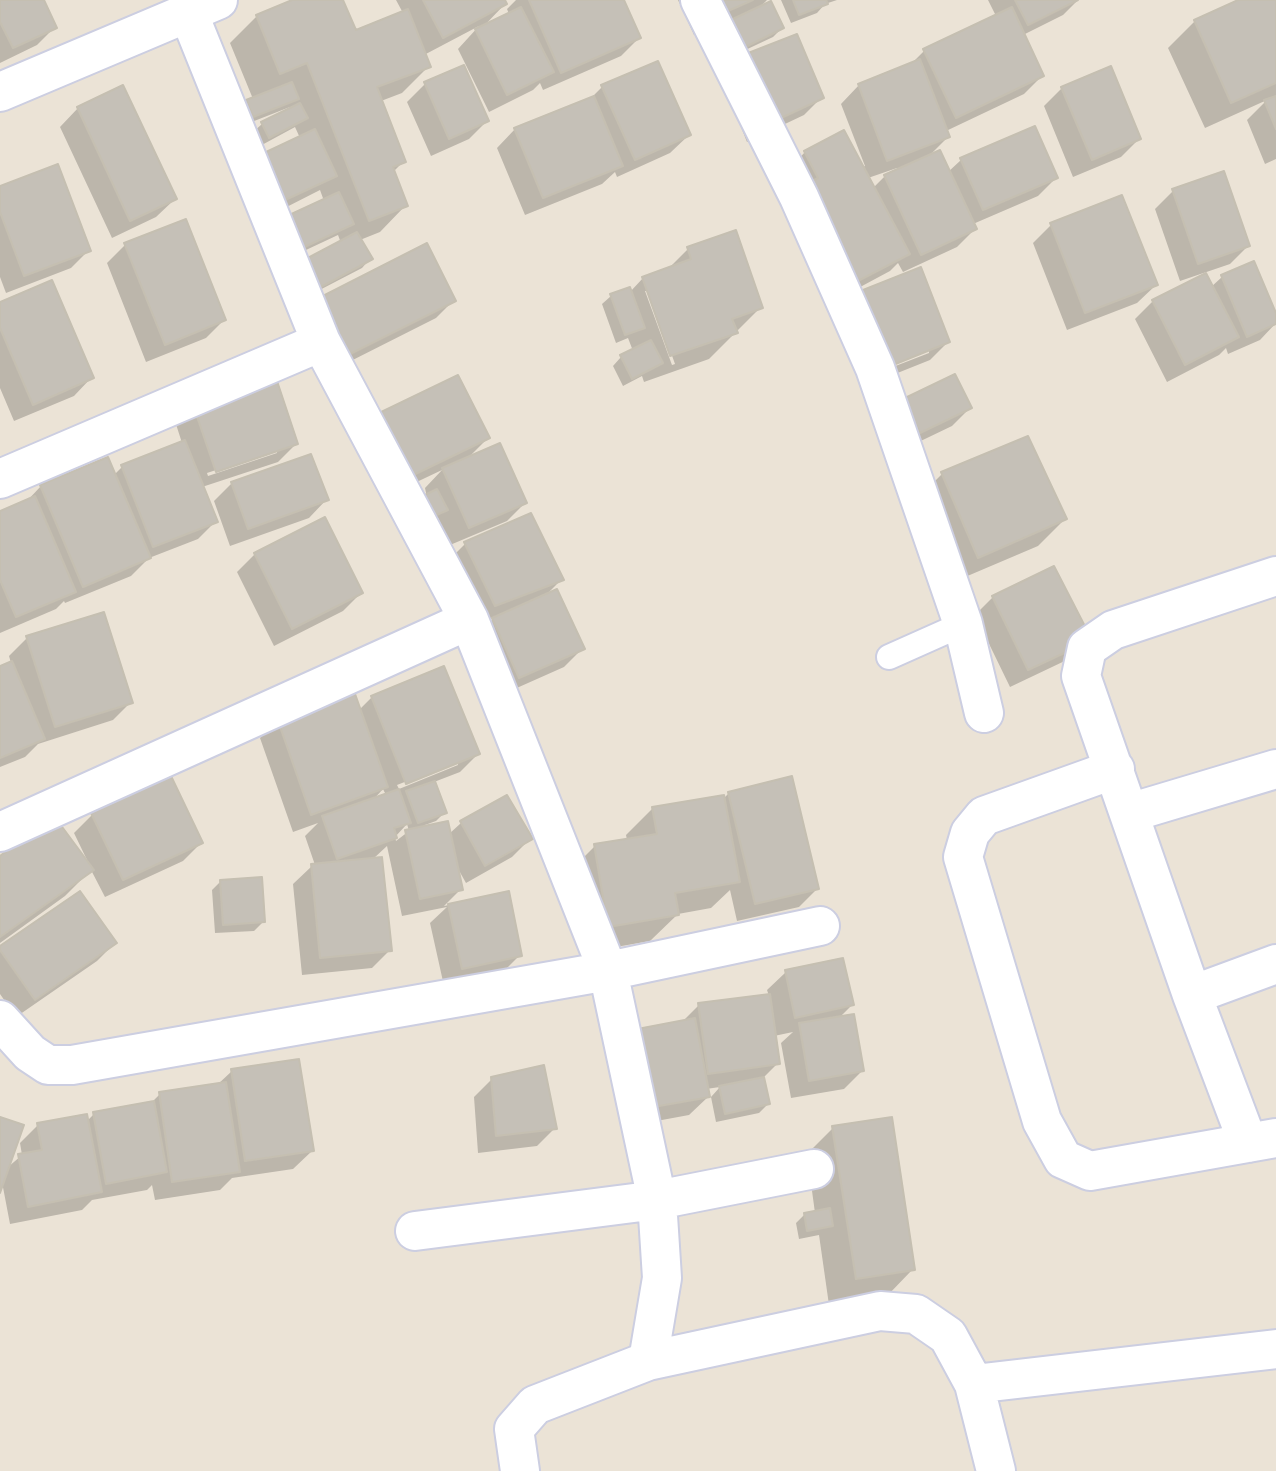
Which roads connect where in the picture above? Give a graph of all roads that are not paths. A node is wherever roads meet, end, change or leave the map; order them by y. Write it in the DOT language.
graph roads {
  1 [pos="700,0"];
  2 [pos="203,6"];
  3 [pos="0,92"];
  4 [pos="321,342"];
  5 [pos="0,479"];
  6 [pos="1276,576"];
  7 [pos="469,621"];
  8 [pos="963,624"];
  9 [pos="889,657"];
  10 [pos="984,713"];
  11 [pos="1115,769"];
  12 [pos="1276,769"];
  13 [pos="1129,813"];
  14 [pos="0,832"];
  15 [pos="820,926"];
  16 [pos="1276,964"];
  17 [pos="608,971"];
  18 [pos="1192,995"];
  19 [pos="0,1020"];
  20 [pos="1262,1141"];
  21 [pos="814,1169"];
  22 [pos="657,1200"];
  23 [pos="415,1231"];
  24 [pos="1276,1349"];
  25 [pos="648,1362"];
  26 [pos="974,1384"];
  27 [pos="520,1471"];
  28 [pos="996,1471"];
  1 -- 8 [label="street"];
  2 -- 3 [label="street"];
  2 -- 4 [label="street"];
  4 -- 5 [label="street"];
  4 -- 7 [label="street"];
  6 -- 11 [label="street"];
  7 -- 14 [label="street"];
  7 -- 17 [label="street"];
  8 -- 9 [label="lane"];
  8 -- 10 [label="street"];
  11 -- 13 [label="street"];
  11 -- 20 [label="street"];
  12 -- 13 [label="street"];
  13 -- 18 [label="street"];
  15 -- 17 [label="street"];
  16 -- 18 [label="street"];
  17 -- 19 [label="street"];
  17 -- 22 [label="street"];
  18 -- 20 [label="street"];
  21 -- 22 [label="street"];
  22 -- 23 [label="street"];
  22 -- 25 [label="street"];
  24 -- 26 [label="street"];
  25 -- 26 [label="street"];
  25 -- 27 [label="street"];
  26 -- 28 [label="street"];
}
